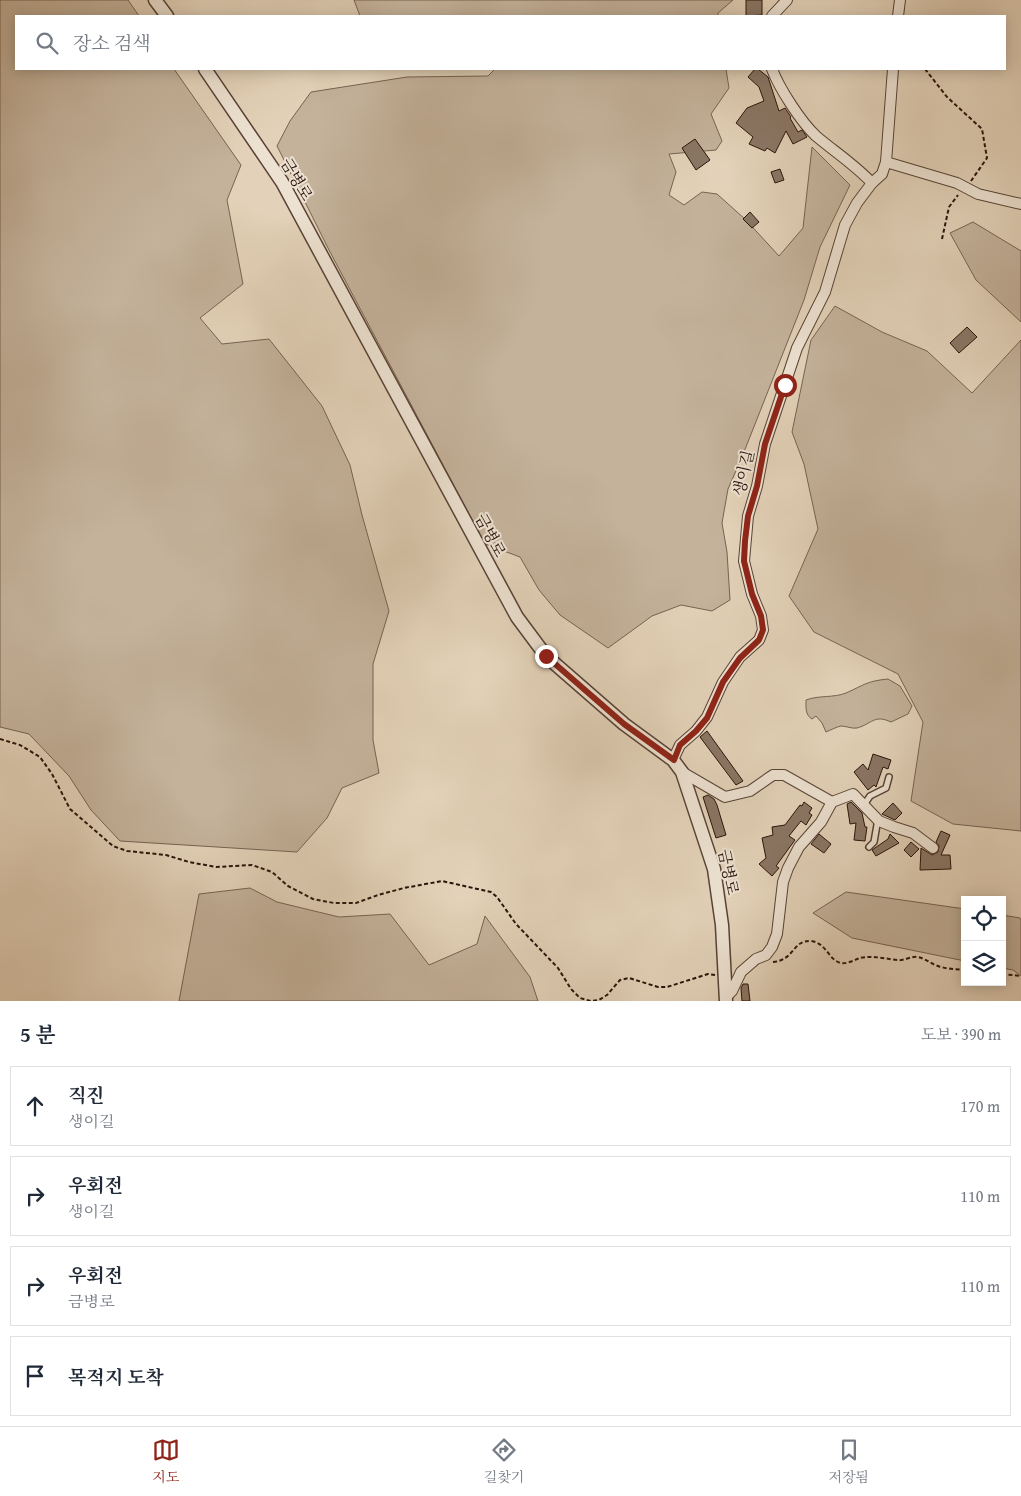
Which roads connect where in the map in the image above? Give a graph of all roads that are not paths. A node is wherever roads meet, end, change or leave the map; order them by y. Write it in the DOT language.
graph roads {
  1 [pos="155,0"];
  2 [pos="788,0"];
  3 [pos="900,0"];
  4 [pos="166,15"];
  5 [pos="773,15"];
  6 [pos="898,15"];
  7 [pos="207,70"];
  8 [pos="773,70"];
  9 [pos="893,70"];
  10 [pos="886,162"];
  11 [pos="872,183"];
  12 [pos="1021,204"];
  13 [pos="674,760"];
  14 [pos="682,772"];
  15 [pos="890,777"];
  16 [pos="832,802"];
  17 [pos="864,805"];
  18 [pos="878,819"];
  19 [pos="869,847"];
  20 [pos="933,848"];
  21 [pos="726,999"];
  1 -- 4 [label="street"];
  2 -- 5 [label="street"];
  3 -- 6 [label="street"];
  7 -- 13 [label="street, 금병로"];
  8 -- 11 [label="street"];
  9 -- 10 [label="street, 생이길"];
  10 -- 11 [label="street, 생이길"];
  10 -- 12 [label="street"];
  11 -- 13 [label="street, 생이길"];
  13 -- 14 [label="street, 금병로"];
  14 -- 16 [label="street"];
  14 -- 21 [label="street, 금병로"];
  15 -- 17 [label="lane"];
  16 -- 17 [label="street"];
  16 -- 21 [label="street"];
  17 -- 18 [label="street"];
  18 -- 19 [label="lane"];
  18 -- 20 [label="street"];
}
